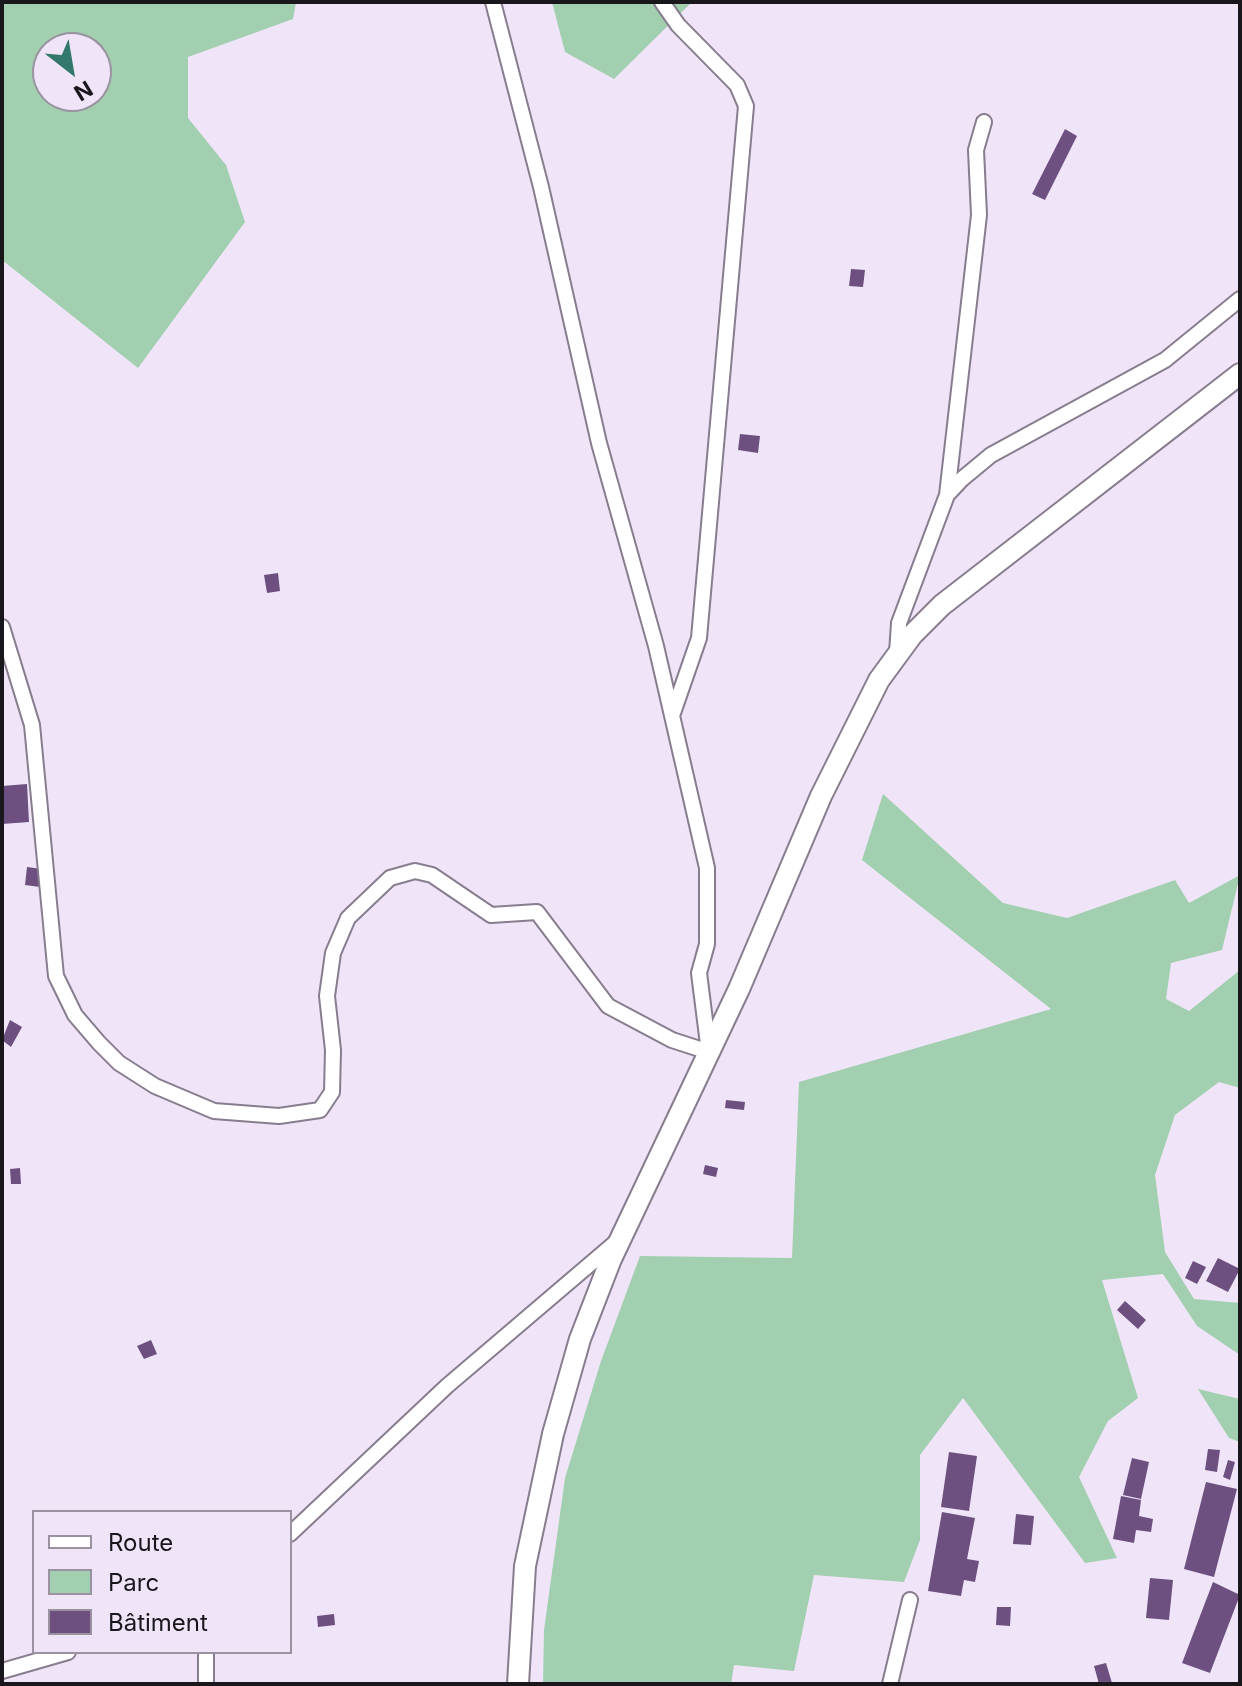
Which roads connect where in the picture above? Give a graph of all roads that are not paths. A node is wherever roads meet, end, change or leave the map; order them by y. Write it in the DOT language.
graph roads {
  1 [pos="493,2"];
  2 [pos="662,2"];
  3 [pos="984,122"];
  4 [pos="1240,299"];
  5 [pos="1240,374"];
  6 [pos="947,495"];
  7 [pos="2,627"];
  8 [pos="897,653"];
  9 [pos="672,714"];
  10 [pos="709,1052"];
  11 [pos="625,1234"];
  12 [pos="292,1532"];
  13 [pos="910,1600"];
  14 [pos="61,1654"];
  15 [pos="206,1654"];
  16 [pos="2,1671"];
  17 [pos="206,1684"];
  18 [pos="518,1684"];
  19 [pos="890,1684"];
  1 -- 9 [label="street"];
  2 -- 9 [label="street"];
  3 -- 6 [label="street"];
  4 -- 6 [label="street"];
  5 -- 8 [label="main road"];
  6 -- 8 [label="street"];
  7 -- 10 [label="street"];
  8 -- 10 [label="main road"];
  9 -- 10 [label="street"];
  10 -- 11 [label="main road"];
  11 -- 12 [label="street"];
  11 -- 18 [label="main road"];
  13 -- 19 [label="street"];
  14 -- 16 [label="street"];
  15 -- 17 [label="street"];
}
